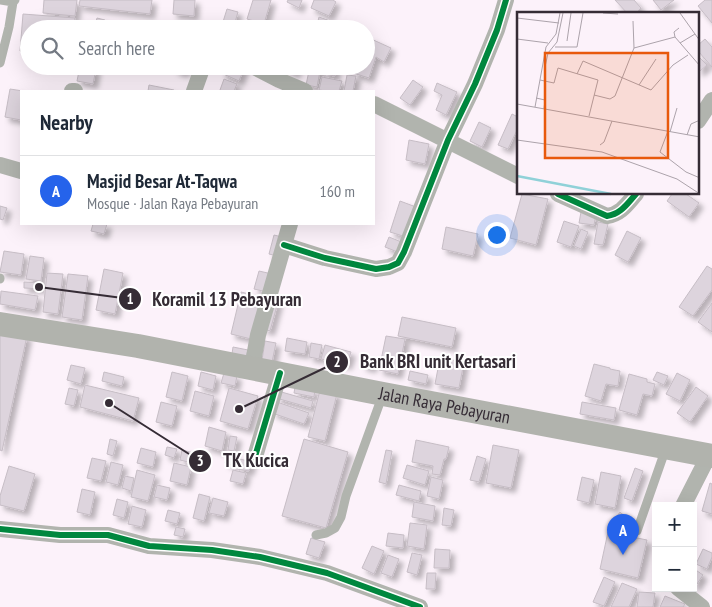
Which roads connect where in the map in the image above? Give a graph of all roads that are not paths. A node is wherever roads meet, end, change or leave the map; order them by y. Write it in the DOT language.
graph roads {
  1 [pos="1,0"];
  2 [pos="506,0"];
  3 [pos="14,1"];
  4 [pos="0,4"];
  5 [pos="0,63"];
  6 [pos="200,75"];
  7 [pos="269,75"];
  8 [pos="194,90"];
  9 [pos="304,90"];
  10 [pos="712,100"];
  11 [pos="375,104"];
  12 [pos="700,117"];
  13 [pos="448,140"];
  14 [pos="0,166"];
  15 [pos="20,171"];
  16 [pos="517,175"];
  17 [pos="560,195"];
  18 [pos="635,195"];
  19 [pos="290,225"];
  20 [pos="284,245"];
  21 [pos="0,324"];
  22 [pos="252,368"];
  23 [pos="280,373"];
  24 [pos="383,394"];
  25 [pos="666,447"];
  26 [pos="711,455"];
  27 [pos="254,460"];
  28 [pos="685,502"];
  29 [pos="0,530"];
  30 [pos="637,531"];
  31 [pos="316,535"];
  32 [pos="683,592"];
  33 [pos="420,607"];
  34 [pos="702,607"];
  1 -- 3 [label="lane"];
  1 -- 4 [label="lane"];
  2 -- 13 [label="street"];
  3 -- 5 [label="lane"];
  6 -- 8 [label="street"];
  7 -- 9 [label="street"];
  10 -- 12 [label="street"];
  11 -- 13 [label="street"];
  13 -- 16 [label="street"];
  13 -- 20 [label="street"];
  14 -- 15 [label="street"];
  17 -- 18 [label="street"];
  19 -- 20 [label="street"];
  20 -- 22 [label="street"];
  21 -- 22 [label="main road, Jalan Raya Pebayuran"];
  22 -- 23 [label="main road, Jalan Raya Pebayuran"];
  23 -- 24 [label="main road, Jalan Raya Pebayuran"];
  23 -- 27 [label="street"];
  24 -- 25 [label="main road, Jalan Raya Pebayuran"];
  24 -- 31 [label="lane"];
  25 -- 26 [label="main road, Jalan Raya Pebayuran"];
  25 -- 30 [label="lane"];
  26 -- 28 [label="street"];
  29 -- 33 [label="street"];
  32 -- 34 [label="street"];
}
